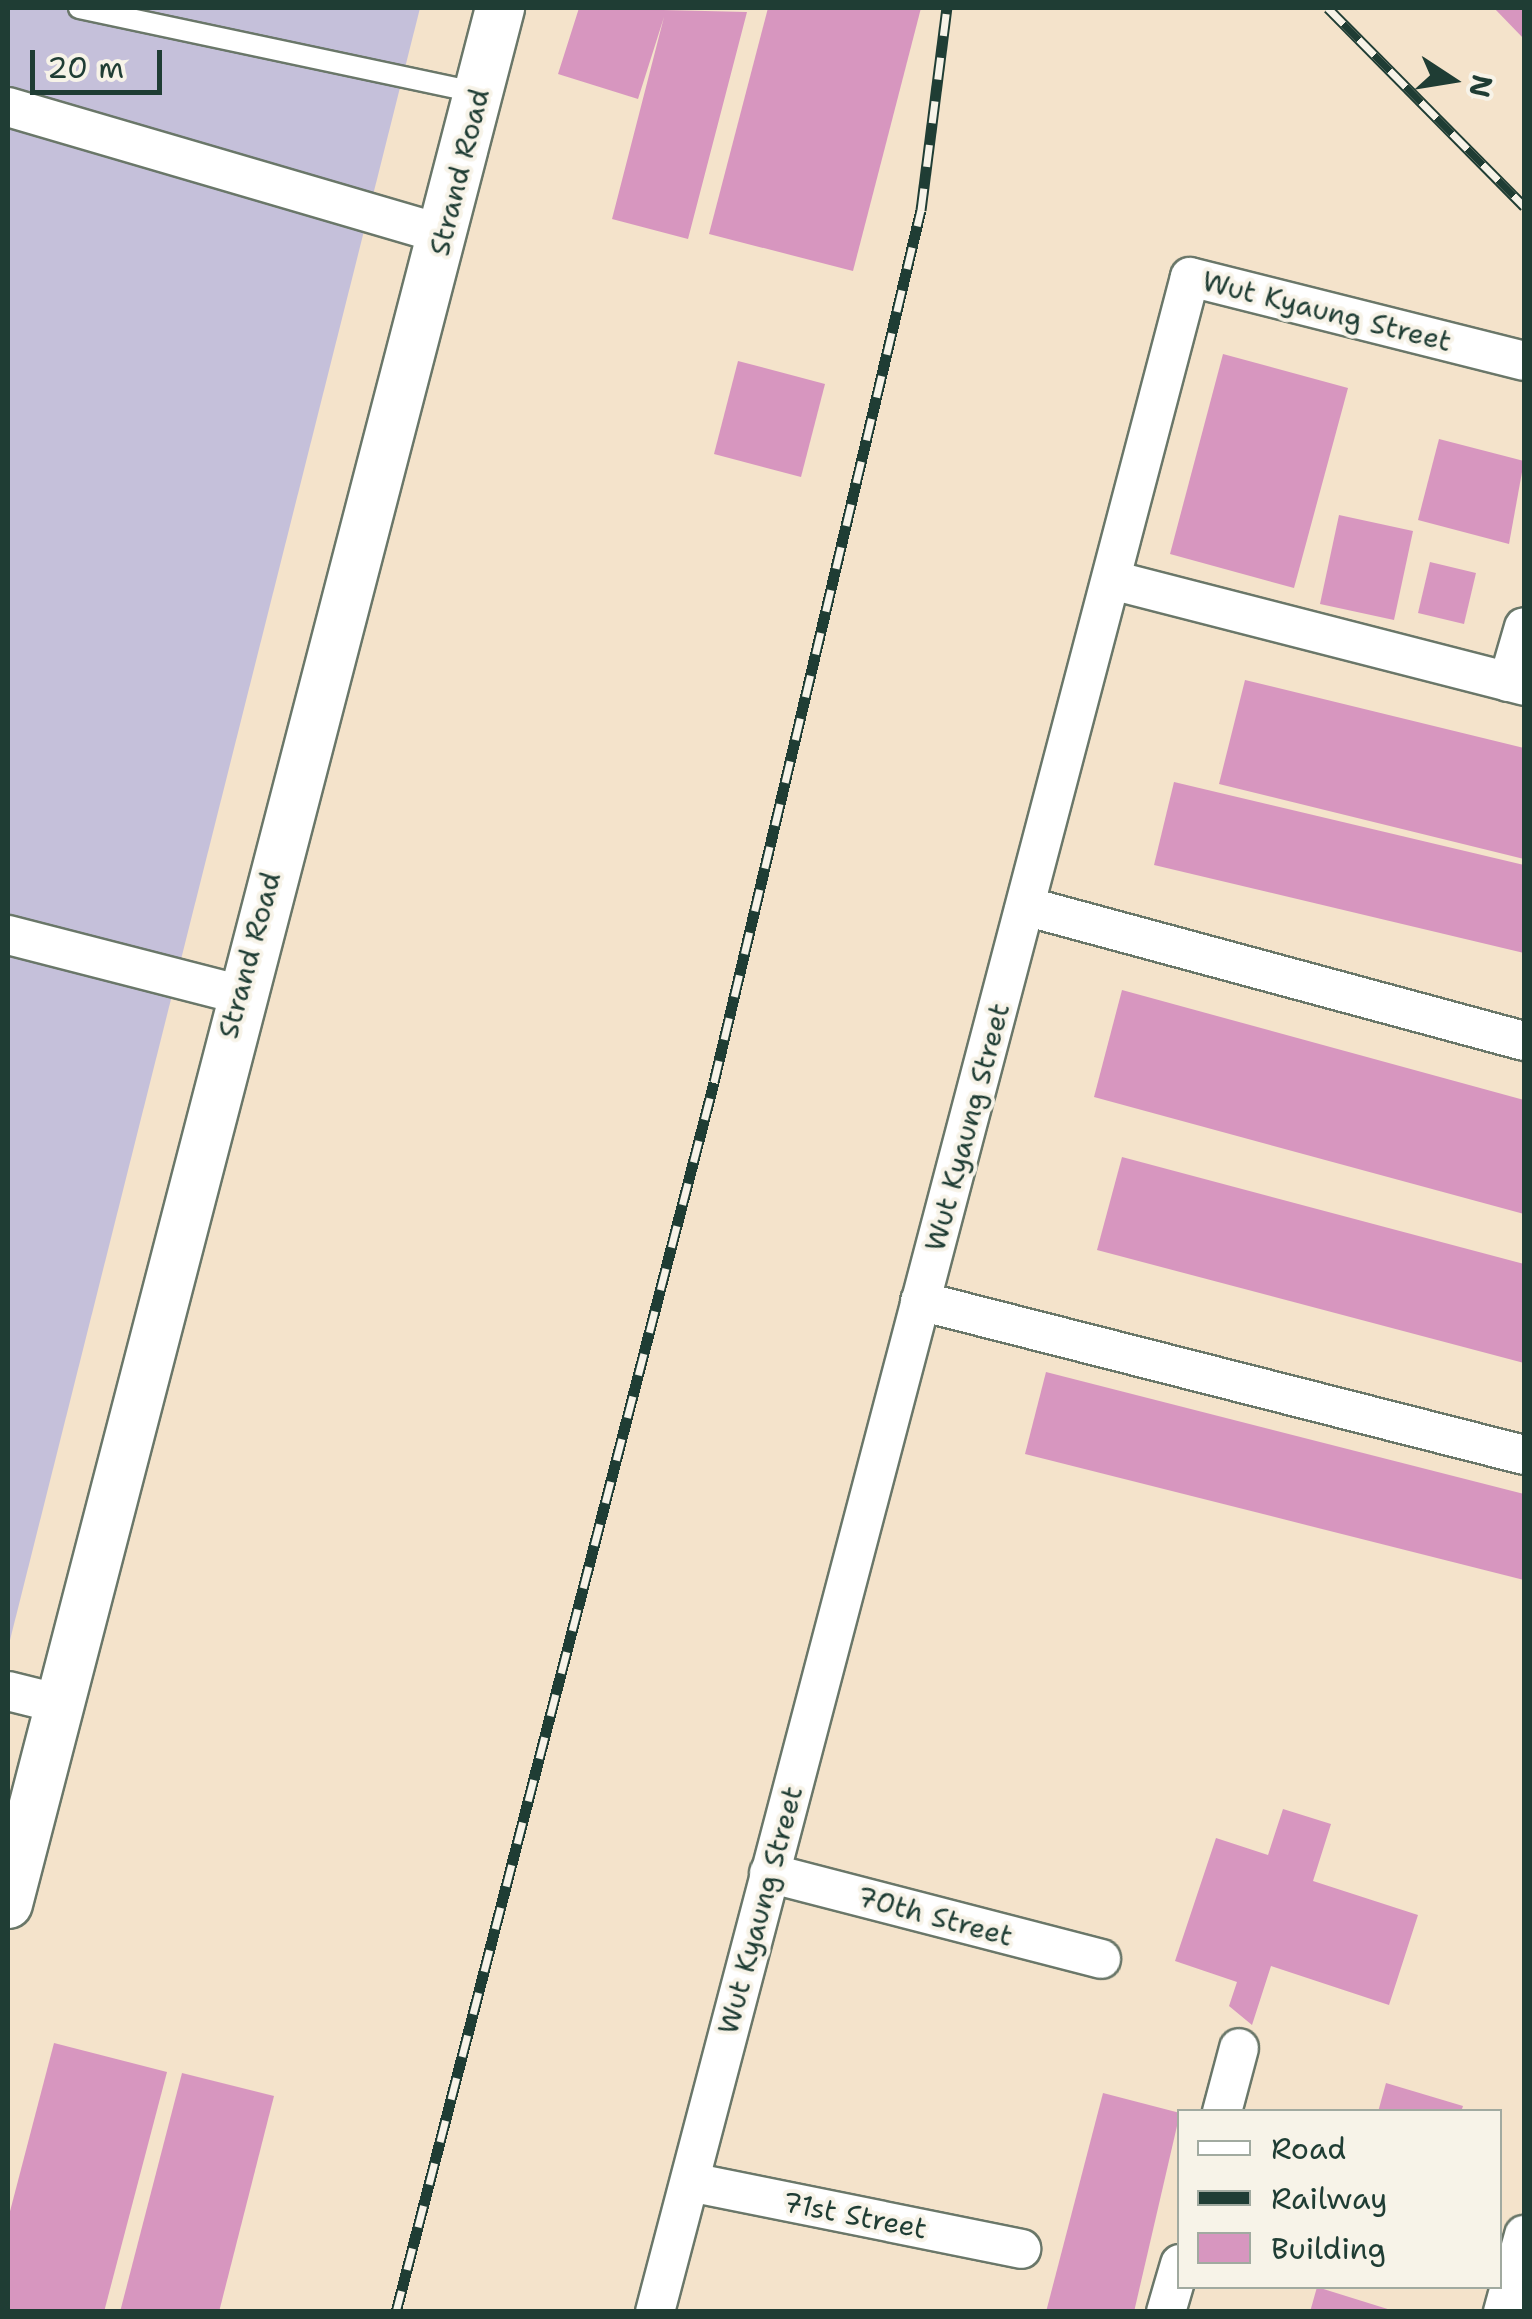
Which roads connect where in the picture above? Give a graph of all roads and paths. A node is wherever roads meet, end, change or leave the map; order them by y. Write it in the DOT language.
graph roads {
  1 [pos="79,8"];
  2 [pos="478,8"];
  3 [pos="500,8"];
  4 [pos="470,92"];
  5 [pos="8,107"];
  6 [pos="435,232"];
  7 [pos="1524,361"];
  8 [pos="1112,580"];
  9 [pos="1524,627"];
  10 [pos="1516,684"];
  11 [pos="1025,906"];
  12 [pos="8,936"];
  13 [pos="230,993"];
  14 [pos="1524,1040"];
  15 [pos="920,1301"];
  16 [pos="1524,1455"];
  17 [pos="22,1694"];
  18 [pos="8,1813"];
  19 [pos="769,1873"];
  20 [pos="8,1904"];
  21 [pos="1101,1959"];
  22 [pos="1239,2048"];
  23 [pos="1223,2109"];
  24 [pos="690,2182"];
  25 [pos="1524,2235"];
  26 [pos="1021,2249"];
  27 [pos="1177,2274"];
  28 [pos="655,2312"];
  29 [pos="1166,2312"];
  30 [pos="1503,2312"];
  1 -- 4 [label="lane"];
  2 -- 4 [label="street, Strand Road"];
  3 -- 4 [label="street, Strand Road"];
  4 -- 6 [label="street, Strand Road"];
  5 -- 6 [label="street"];
  6 -- 13 [label="street, Strand Road"];
  7 -- 8 [label="street, Wut Kyaung Street"];
  8 -- 10 [label="street"];
  8 -- 11 [label="street, Wut Kyaung Street"];
  9 -- 10 [label="street"];
  11 -- 14 [label="street"];
  11 -- 15 [label="street, Wut Kyaung Street"];
  12 -- 13 [label="street"];
  13 -- 17 [label="street, Strand Road"];
  13 -- 20 [label="street, Strand Road"];
  15 -- 16 [label="street"];
  15 -- 19 [label="street, Wut Kyaung Street"];
  17 -- 18 [label="street, Strand Road"];
  19 -- 21 [label="street, 70th Street"];
  19 -- 24 [label="street, Wut Kyaung Street"];
  22 -- 23 [label="street"];
  24 -- 26 [label="street, 71st Street"];
  24 -- 28 [label="street, Wut Kyaung Street"];
  25 -- 30 [label="street"];
  27 -- 29 [label="street"];
}
